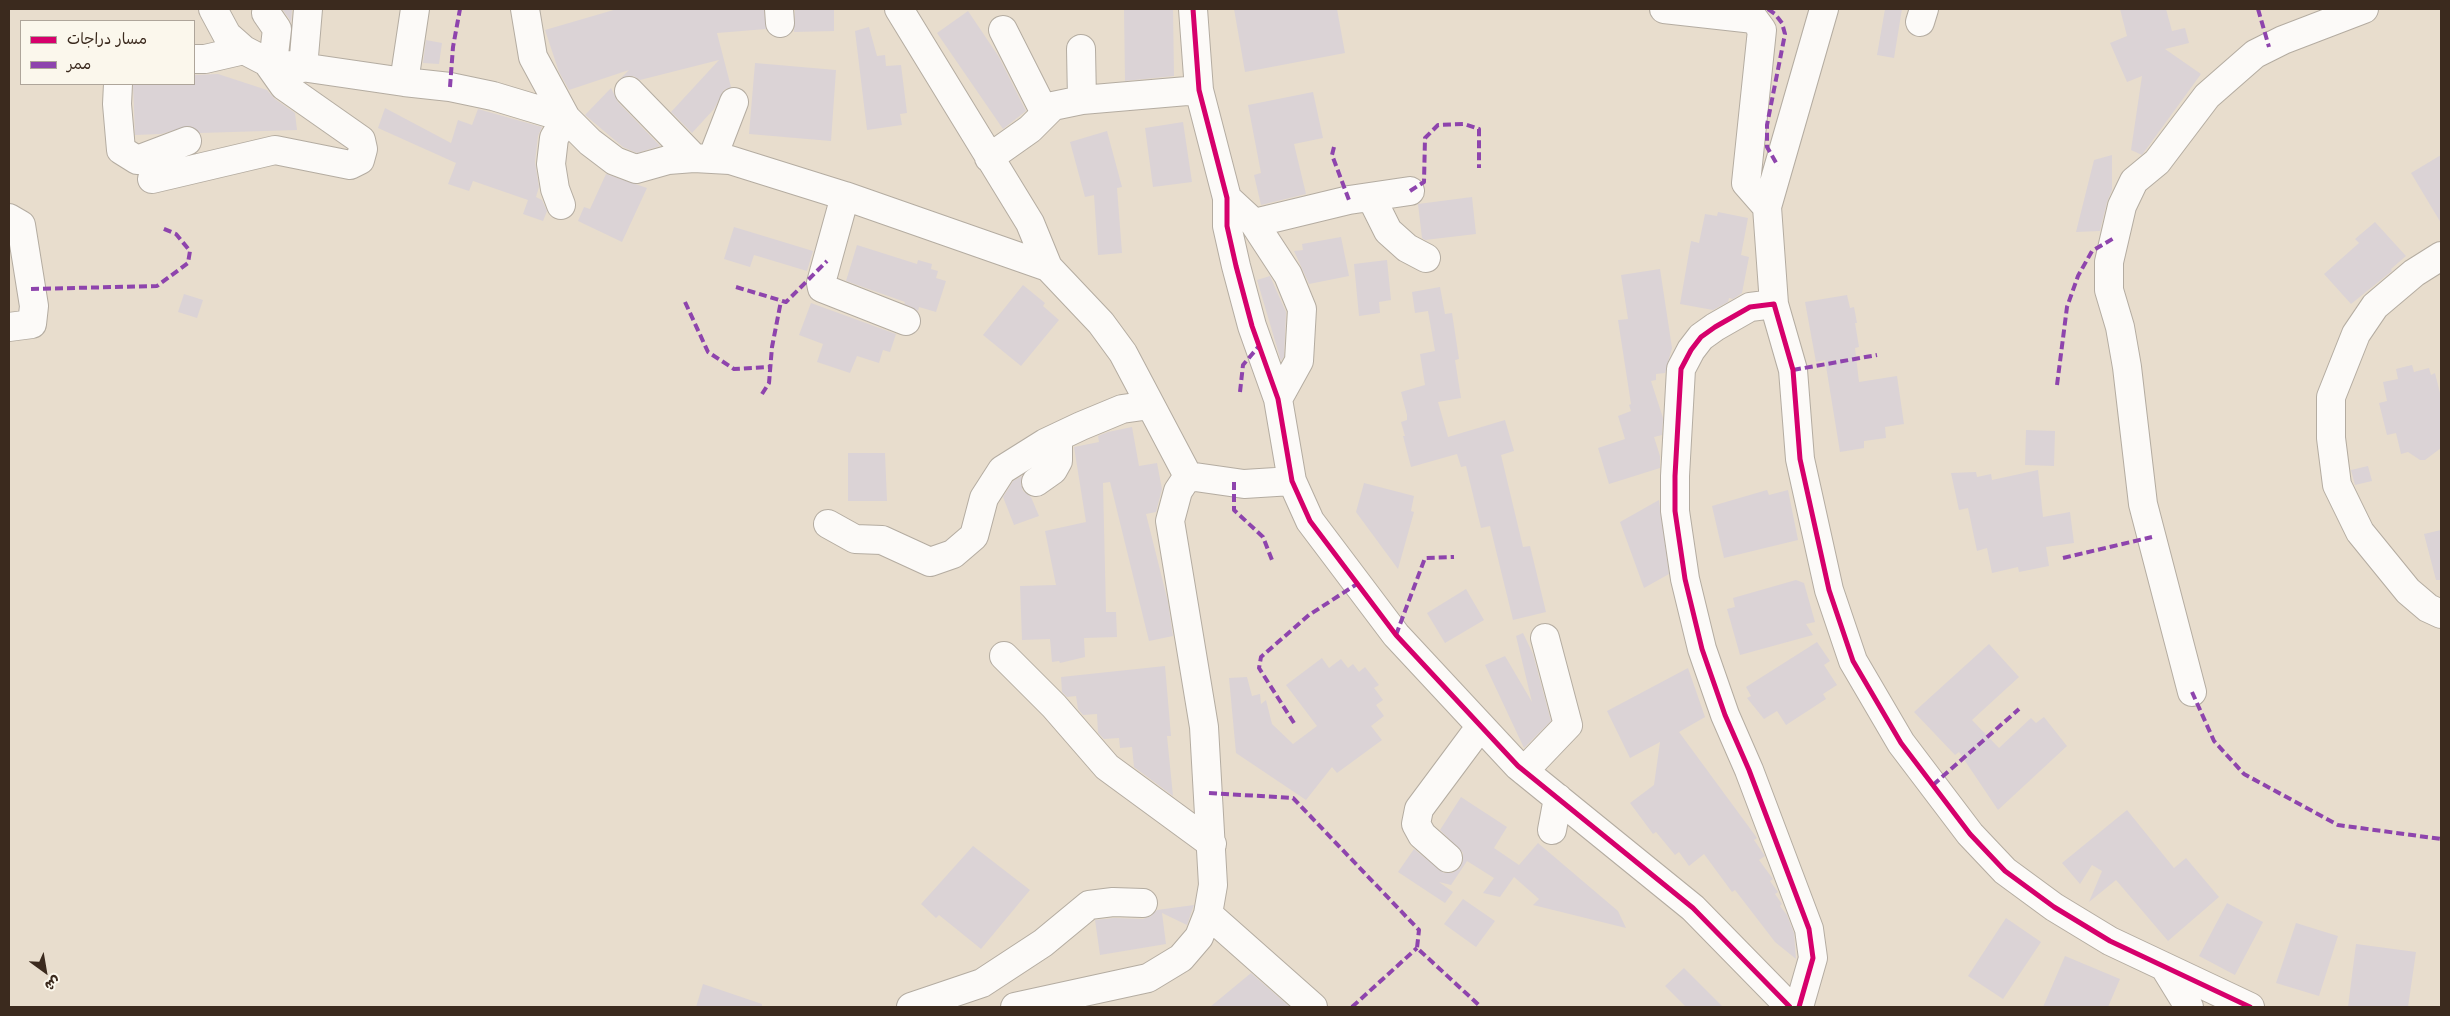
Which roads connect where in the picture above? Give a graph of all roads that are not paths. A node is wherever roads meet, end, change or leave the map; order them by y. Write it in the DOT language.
graph roads {
  1 [pos="213,9"];
  2 [pos="308,9"];
  3 [pos="415,9"];
  4 [pos="525,9"];
  5 [pos="899,9"];
  6 [pos="1193,9"];
  7 [pos="1664,9"];
  8 [pos="1824,9"];
  9 [pos="2364,9"];
  10 [pos="266,13"];
  11 [pos="1003,30"];
  12 [pos="1081,49"];
  13 [pos="261,58"];
  14 [pos="195,59"];
  15 [pos="303,68"];
  16 [pos="404,82"];
  17 [pos="118,85"];
  18 [pos="1199,90"];
  19 [pos="629,91"];
  20 [pos="1082,100"];
  21 [pos="734,102"];
  22 [pos="1046,113"];
  23 [pos="566,118"];
  24 [pos="187,141"];
  25 [pos="989,158"];
  26 [pos="703,159"];
  27 [pos="152,179"];
  28 [pos="1410,191"];
  29 [pos="845,196"];
  30 [pos="1371,197"];
  31 [pos="1227,198"];
  32 [pos="562,205"];
  33 [pos="1767,207"];
  34 [pos="9,218"];
  35 [pos="1254,223"];
  36 [pos="2441,256"];
  37 [pos="1426,258"];
  38 [pos="1048,267"];
  39 [pos="1774,304"];
  40 [pos="906,321"];
  41 [pos="9,327"];
  42 [pos="1278,399"];
  43 [pos="1150,405"];
  44 [pos="1058,437"];
  45 [pos="1188,476"];
  46 [pos="1292,481"];
  47 [pos="1036,482"];
  48 [pos="828,524"];
  49 [pos="2441,614"];
  50 [pos="1544,638"];
  51 [pos="1004,656"];
  52 [pos="2192,692"];
  53 [pos="1480,727"];
  54 [pos="1524,771"];
  55 [pos="1558,798"];
  56 [pos="1552,830"];
  57 [pos="1212,844"];
  58 [pos="1448,858"];
  59 [pos="1143,903"];
  60 [pos="1208,914"];
  61 [pos="2165,968"];
  62 [pos="911,1007"];
  63 [pos="1015,1007"];
  64 [pos="1313,1007"];
  65 [pos="1790,1007"];
  66 [pos="1799,1007"];
  67 [pos="2189,1007"];
  68 [pos="2250,1007"];
  1 -- 13 [label="street"];
  2 -- 15 [label="street"];
  3 -- 16 [label="street"];
  4 -- 23 [label="street"];
  5 -- 25 [label="street"];
  6 -- 18 [label="street"];
  7 -- 33 [label="street"];
  8 -- 33 [label="street"];
  9 -- 52 [label="street"];
  10 -- 13 [label="street"];
  11 -- 22 [label="street"];
  12 -- 20 [label="street"];
  13 -- 14 [label="street"];
  13 -- 15 [label="street"];
  13 -- 27 [label="street"];
  15 -- 16 [label="street"];
  16 -- 23 [label="street"];
  17 -- 24 [label="street"];
  18 -- 20 [label="street"];
  18 -- 31 [label="street"];
  19 -- 26 [label="street"];
  20 -- 22 [label="street"];
  21 -- 26 [label="street"];
  22 -- 25 [label="street"];
  23 -- 26 [label="street"];
  23 -- 32 [label="street"];
  25 -- 38 [label="street"];
  26 -- 29 [label="street"];
  28 -- 30 [label="street"];
  29 -- 38 [label="street"];
  29 -- 40 [label="street"];
  30 -- 35 [label="street"];
  30 -- 37 [label="street"];
  31 -- 35 [label="street"];
  31 -- 42 [label="street"];
  33 -- 39 [label="street"];
  34 -- 41 [label="street"];
  35 -- 42 [label="street"];
  36 -- 49 [label="street"];
  38 -- 43 [label="street"];
  39 -- 61 [label="street"];
  39 -- 66 [label="street"];
  42 -- 46 [label="street"];
  43 -- 44 [label="street"];
  43 -- 45 [label="street"];
  44 -- 47 [label="street"];
  44 -- 48 [label="street"];
  45 -- 46 [label="street"];
  45 -- 57 [label="street"];
  46 -- 53 [label="street"];
  50 -- 54 [label="street"];
  51 -- 57 [label="street"];
  53 -- 54 [label="street"];
  53 -- 58 [label="street"];
  54 -- 55 [label="street"];
  55 -- 56 [label="street"];
  55 -- 65 [label="street"];
  57 -- 60 [label="street"];
  59 -- 62 [label="street"];
  60 -- 63 [label="street"];
  60 -- 64 [label="street"];
  61 -- 67 [label="street"];
  61 -- 68 [label="street"];
}
